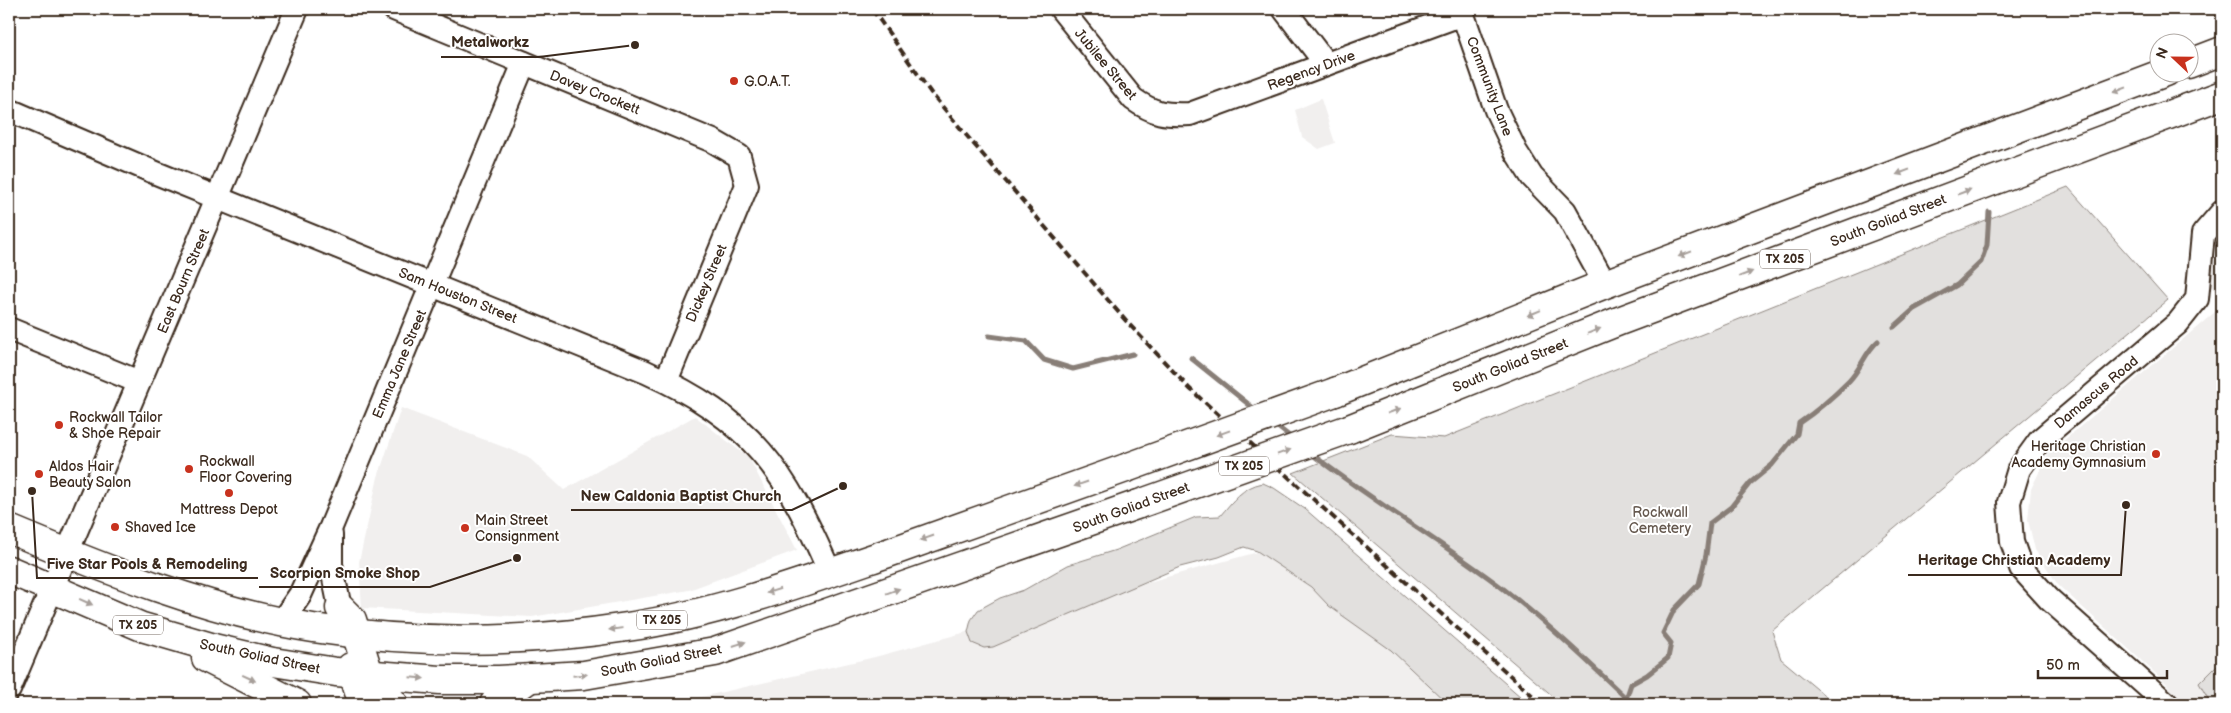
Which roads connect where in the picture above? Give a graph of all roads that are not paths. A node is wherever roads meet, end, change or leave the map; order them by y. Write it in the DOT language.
graph roads {
  1 [pos="394,9"];
  2 [pos="1061,9"];
  3 [pos="1284,9"];
  4 [pos="289,11"];
  5 [pos="1462,12"];
  6 [pos="2222,51"];
  7 [pos="2198,60"];
  8 [pos="524,63"];
  9 [pos="1326,64"];
  10 [pos="2148,79"];
  11 [pos="2222,95"];
  12 [pos="9,110"];
  13 [pos="1156,112"];
  14 [pos="747,184"];
  15 [pos="219,197"];
  16 [pos="2222,212"];
  17 [pos="433,284"];
  18 [pos="1605,284"];
  19 [pos="9,329"];
  20 [pos="666,380"];
  21 [pos="139,382"];
  22 [pos="331,527"];
  23 [pos="9,530"];
  24 [pos="66,553"];
  25 [pos="9,570"];
  26 [pos="830,573"];
  27 [pos="52,587"];
  28 [pos="282,621"];
  29 [pos="345,624"];
  30 [pos="142,627"];
  31 [pos="361,674"];
  32 [pos="530,678"];
  33 [pos="9,690"];
  34 [pos="297,704"];
  35 [pos="368,704"];
  36 [pos="394,704"];
  37 [pos="494,704"];
  38 [pos="2167,704"];
  1 -- 8 [label="street, Davey Crockett"];
  2 -- 13 [label="street, Jubilee Street"];
  3 -- 9 [label="street"];
  4 -- 15 [label="street, East Bourn Street"];
  5 -- 9 [label="street, Regency Drive"];
  5 -- 18 [label="street, Community Lane"];
  6 -- 7 [label="main road"];
  8 -- 14 [label="street, Davey Crockett"];
  8 -- 17 [label="street, Emma Jane Street"];
  9 -- 13 [label="street, Regency Drive"];
  10 -- 18 [label="main road, TX 205, one-way"];
  32 -- 11 [label="main road, South Goliad Street / TX 205, one-way, bridge"];
  12 -- 15 [label="street, Sam Houston Street"];
  14 -- 20 [label="street, Dickey Street"];
  15 -- 17 [label="street, Sam Houston Street"];
  15 -- 21 [label="street, East Bourn Street"];
  16 -- 38 [label="street, Damascus Road"];
  17 -- 20 [label="street, Sam Houston Street"];
  17 -- 22 [label="street, Emma Jane Street"];
  18 -- 26 [label="main road, TX 205, one-way, bridge"];
  19 -- 21 [label="street"];
  20 -- 26 [label="street, Sam Houston Street"];
  21 -- 24 [label="street, East Bourn Street"];
  22 -- 28 [label="street, Emma Jane Street"];
  22 -- 29 [label="street, Emma Jane Street"];
  23 -- 24 [label="main road, TX 205"];
  24 -- 27 [label="street, East Bourn Street"];
  24 -- 28 [label="main road, TX 205"];
  25 -- 27 [label="main road, South Goliad Street / TX 205"];
  26 -- 29 [label="main road, TX 205, one-way"];
  27 -- 30 [label="main road, South Goliad Street / TX 205, one-way"];
  27 -- 33 [label="street, East Bourn Street"];
  28 -- 29 [label="main road, TX 205"];
  29 -- 31 [label="main road"];
  30 -- 31 [label="main road, South Goliad Street / TX 205"];
  30 -- 34 [label="main road, one-way"];
  31 -- 32 [label="main road, South Goliad Street / TX 205, one-way"];
  31 -- 35 [label="main road"];
  31 -- 36 [label="main road"];
  32 -- 37 [label="main road"];
}
